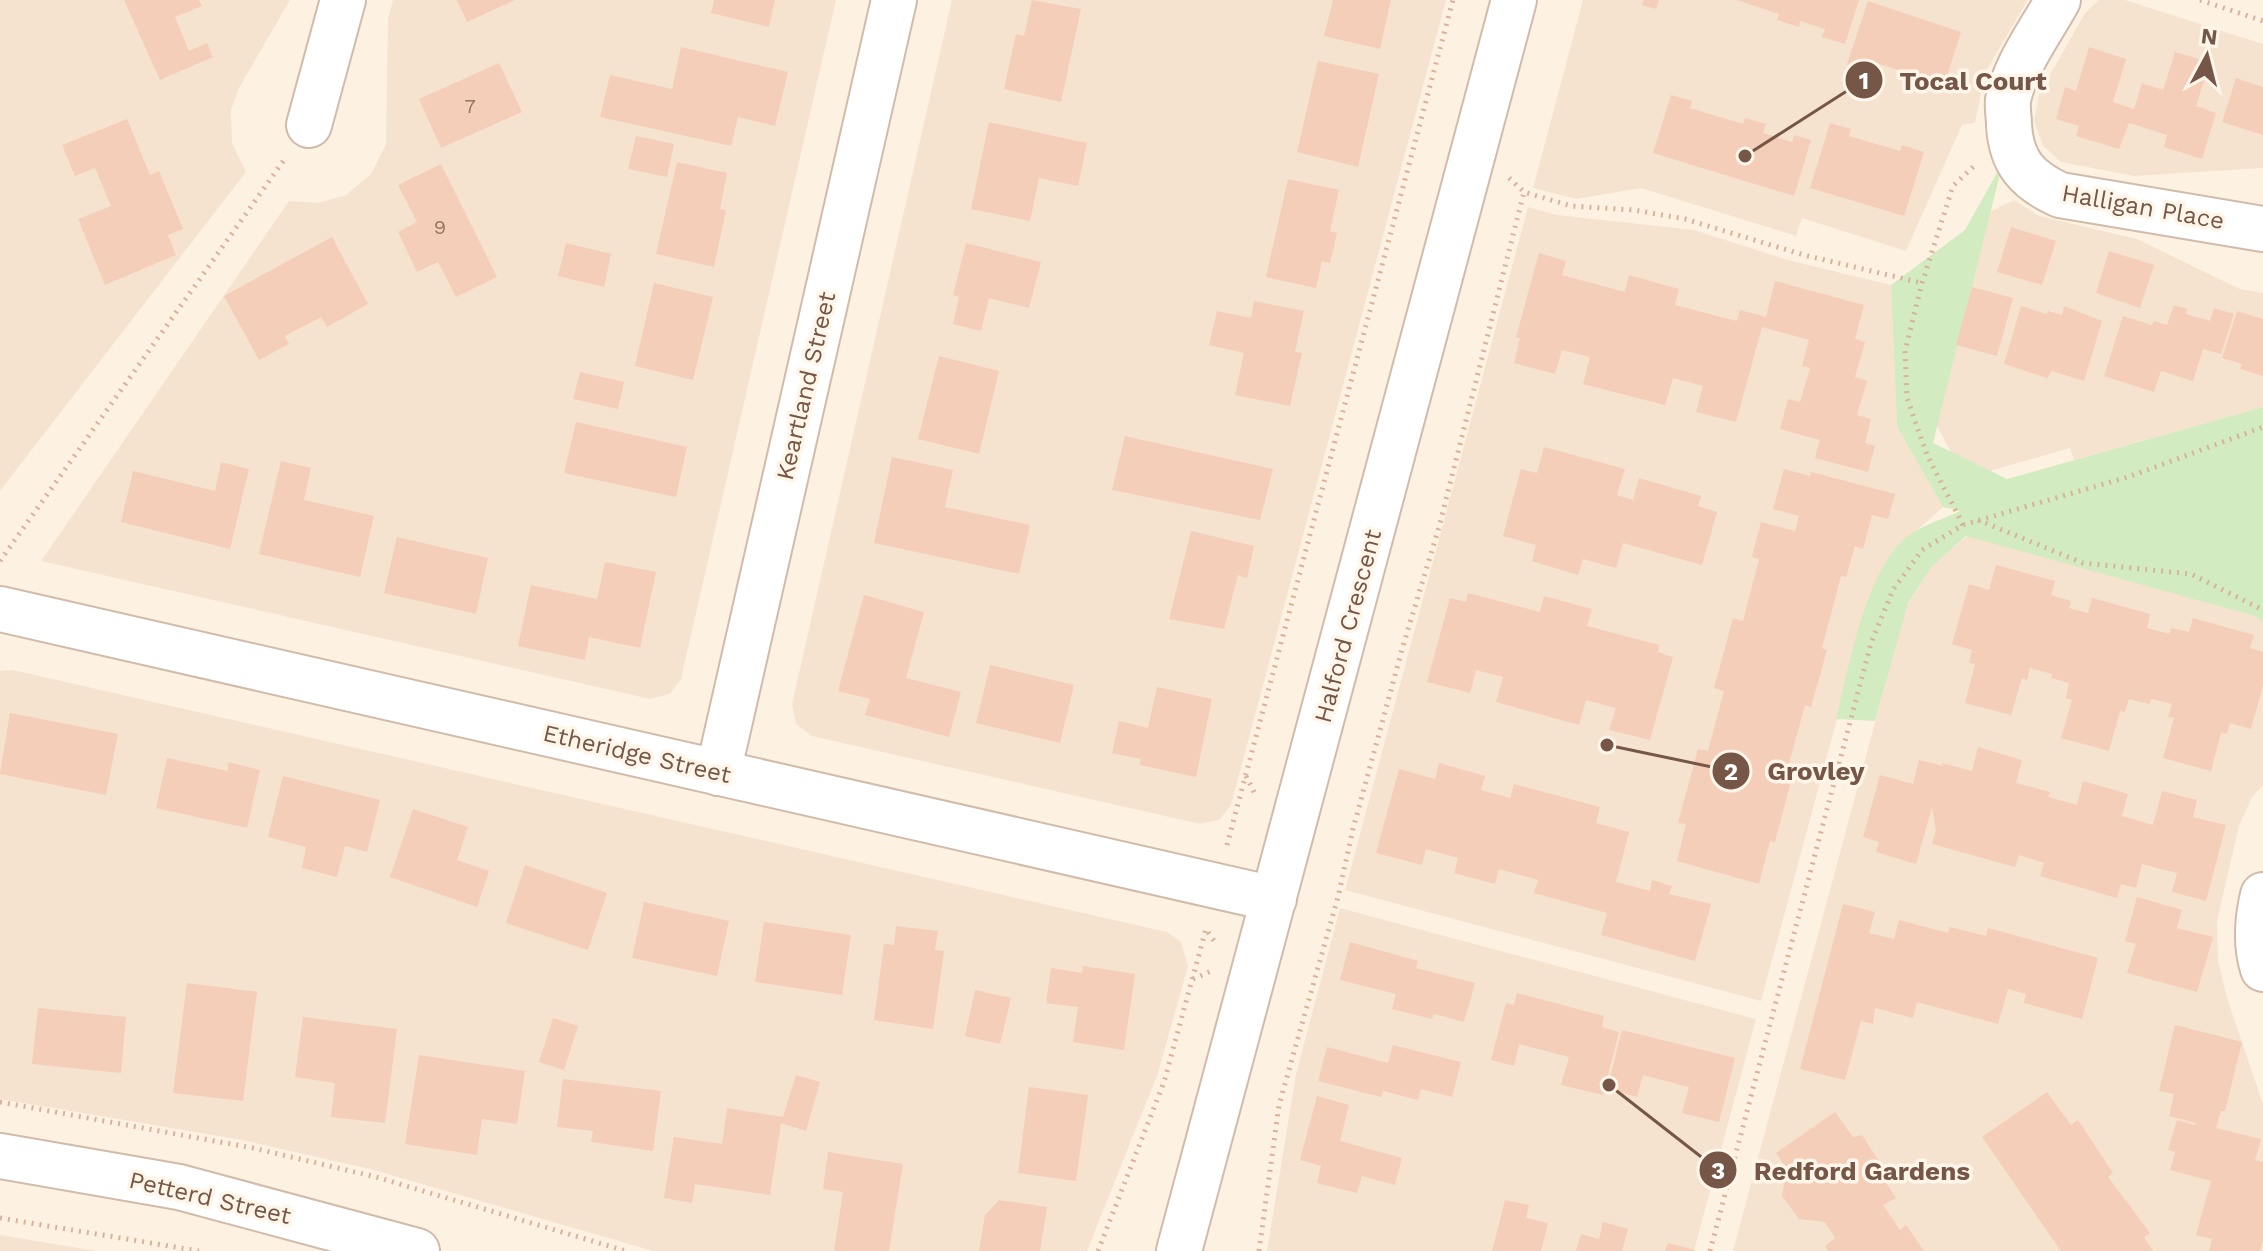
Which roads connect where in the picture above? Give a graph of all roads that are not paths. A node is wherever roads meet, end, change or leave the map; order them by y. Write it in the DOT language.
graph roads {
  1 [pos="343,0"];
  2 [pos="894,0"];
  3 [pos="1514,0"];
  4 [pos="2058,0"];
  5 [pos="309,125"];
  6 [pos="2263,229"];
  7 [pos="0,609"];
  8 [pos="718,773"];
  9 [pos="2263,895"];
  10 [pos="1274,899"];
  11 [pos="2263,969"];
  12 [pos="0,1156"];
  13 [pos="417,1251"];
  14 [pos="1179,1251"];
  1 -- 5 [label="street"];
  2 -- 8 [label="street, Keartland Street"];
  3 -- 10 [label="street, Halford Crescent"];
  4 -- 6 [label="street, Halligan Place"];
  7 -- 8 [label="street, Etheridge Street"];
  8 -- 10 [label="street, Etheridge Street"];
  9 -- 11 [label="street"];
  10 -- 14 [label="street, Halford Crescent"];
  12 -- 13 [label="street, Petterd Street"];
}
